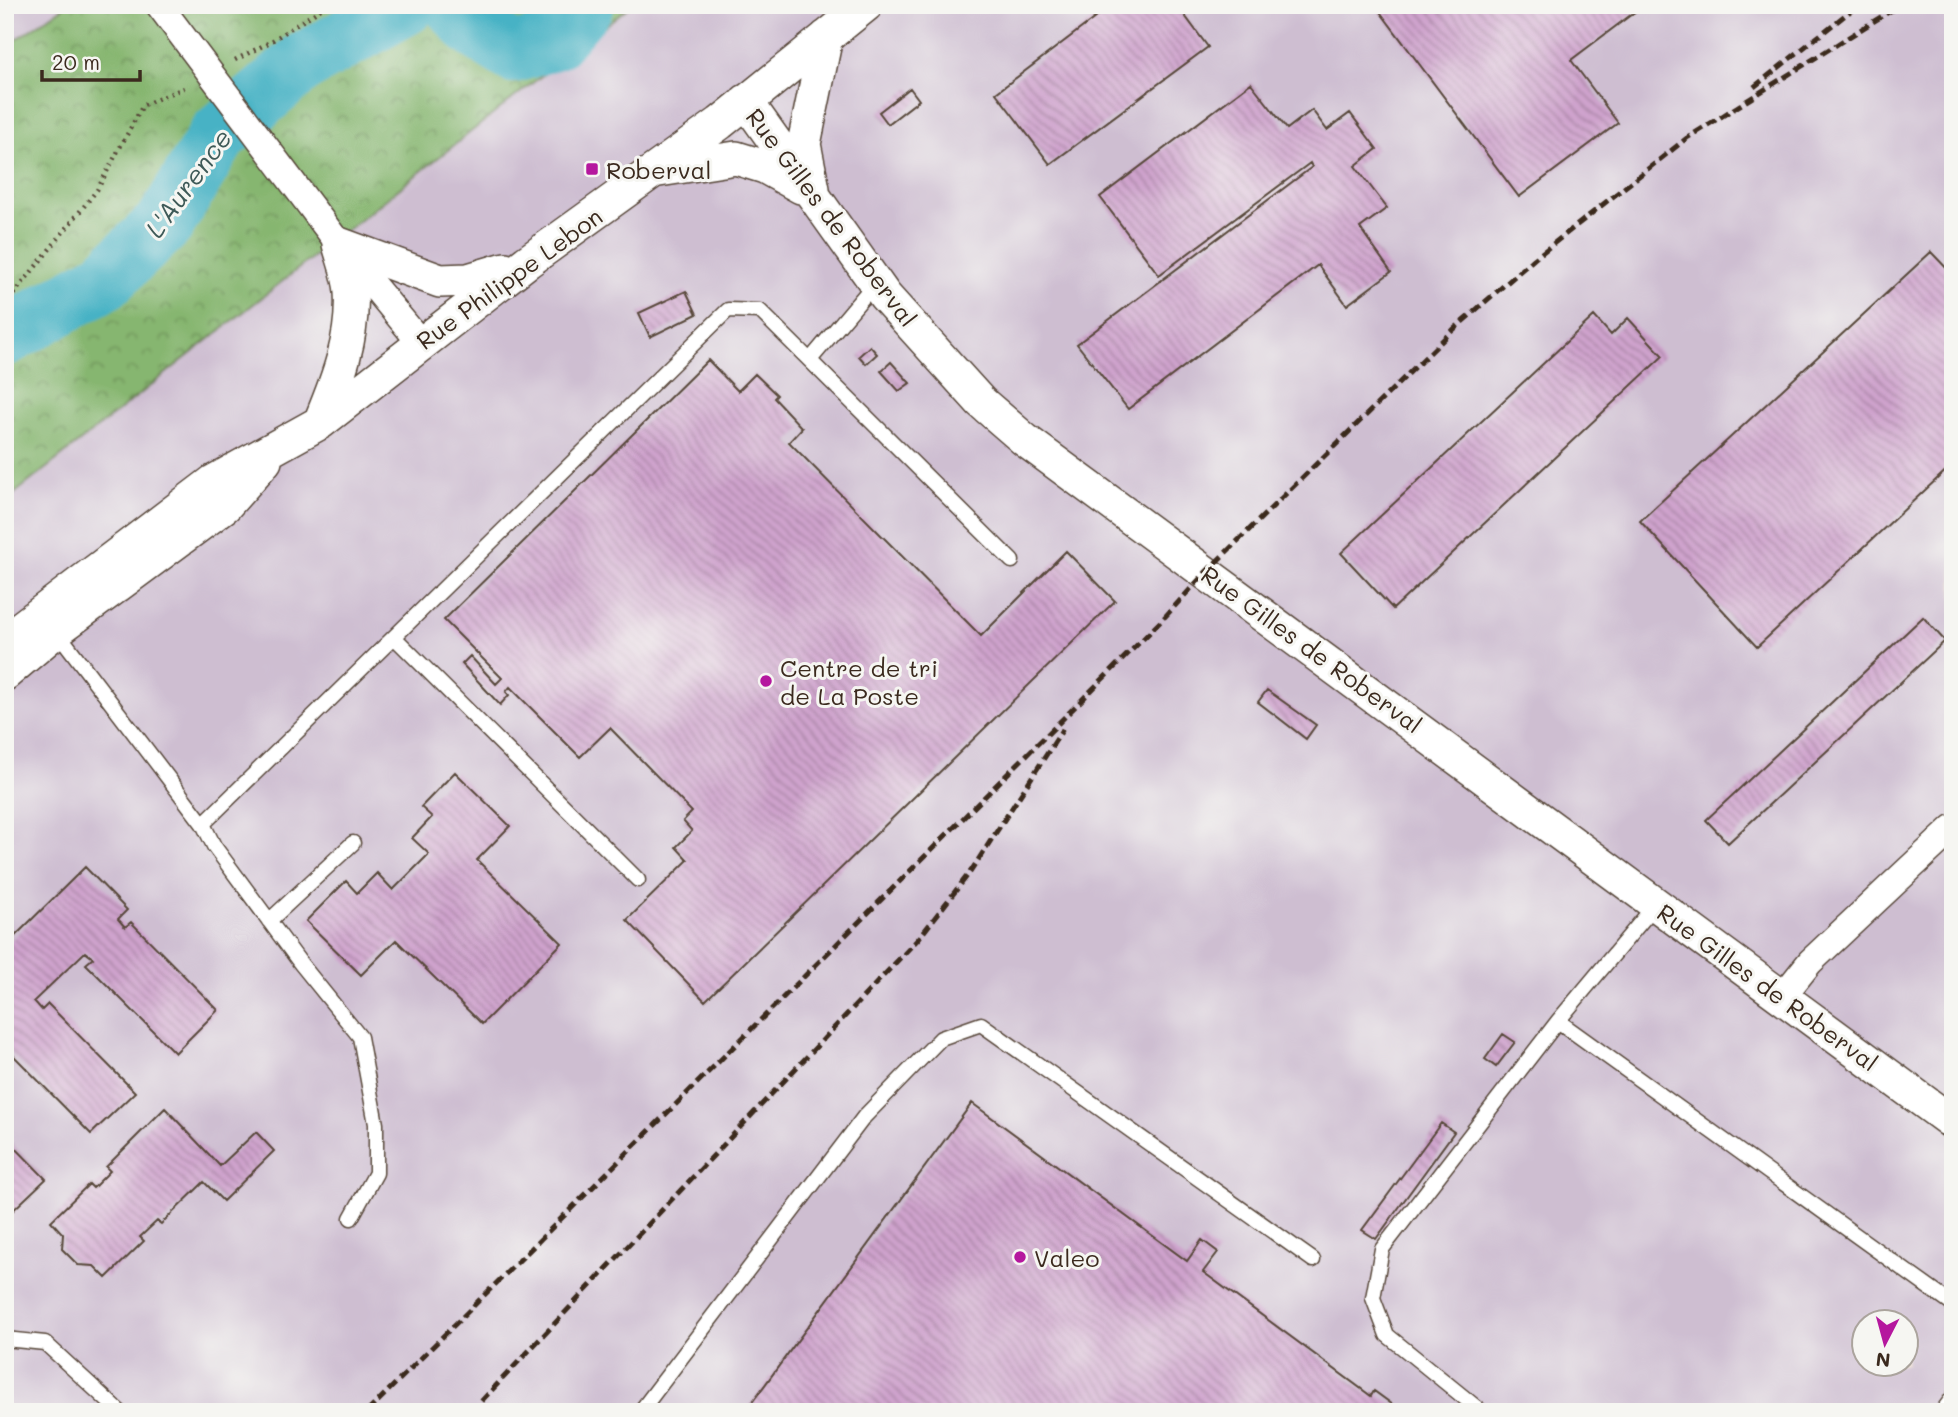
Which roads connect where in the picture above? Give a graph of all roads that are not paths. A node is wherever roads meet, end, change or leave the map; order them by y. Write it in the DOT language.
graph roads {
  1 [pos="159,5"];
  2 [pos="866,5"];
  3 [pos="826,37"];
  4 [pos="746,101"];
  5 [pos="653,171"];
  6 [pos="814,195"];
  7 [pos="339,243"];
  8 [pos="527,262"];
  9 [pos="876,283"];
  10 [pos="420,342"];
  11 [pos="810,360"];
  12 [pos="321,422"];
  13 [pos="1012,561"];
  14 [pos="50,621"];
  15 [pos="394,637"];
  16 [pos="5,640"];
  17 [pos="5,674"];
  18 [pos="203,824"];
  19 [pos="1953,828"];
  20 [pos="353,842"];
  21 [pos="638,880"];
  22 [pos="1656,904"];
  23 [pos="269,921"];
  24 [pos="1782,997"];
  25 [pos="1558,1021"];
  26 [pos="1953,1123"];
  27 [pos="351,1218"];
  28 [pos="1312,1260"];
  29 [pos="1953,1305"];
  30 [pos="5,1339"];
  31 [pos="1953,1397"];
  32 [pos="120,1412"];
  33 [pos="640,1412"];
  34 [pos="1482,1412"];
  35 [pos="1942,1412"];
  1 -- 7 [label="street"];
  2 -- 3 [label="street, Rue Philippe Lebon"];
  3 -- 4 [label="street, Rue Philippe Lebon"];
  3 -- 6 [label="street"];
  4 -- 5 [label="street, Rue Philippe Lebon"];
  4 -- 6 [label="street, Rue Gilles de Roberval"];
  5 -- 6 [label="street"];
  5 -- 8 [label="street, Rue Philippe Lebon"];
  6 -- 9 [label="street, Rue Gilles de Roberval"];
  7 -- 8 [label="street"];
  7 -- 10 [label="street"];
  7 -- 12 [label="street"];
  8 -- 10 [label="street, Rue Philippe Lebon"];
  9 -- 11 [label="lane"];
  9 -- 22 [label="street, Rue Gilles de Roberval"];
  10 -- 12 [label="street, Rue Philippe Lebon"];
  11 -- 13 [label="lane"];
  11 -- 15 [label="lane"];
  12 -- 14 [label="street, Rue Philippe Lebon"];
  14 -- 16 [label="street, Rue Philippe Lebon"];
  14 -- 17 [label="street, Rue Philippe Lebon"];
  14 -- 18 [label="lane"];
  15 -- 18 [label="lane"];
  15 -- 21 [label="lane"];
  18 -- 23 [label="lane"];
  19 -- 24 [label="street"];
  20 -- 23 [label="lane"];
  22 -- 24 [label="street, Rue Gilles de Roberval"];
  22 -- 25 [label="lane"];
  23 -- 27 [label="lane"];
  24 -- 26 [label="street, Rue Gilles de Roberval"];
  25 -- 29 [label="lane"];
  25 -- 34 [label="lane"];
  28 -- 33 [label="lane"];
  30 -- 32 [label="lane"];
  31 -- 35 [label="lane"];
}
